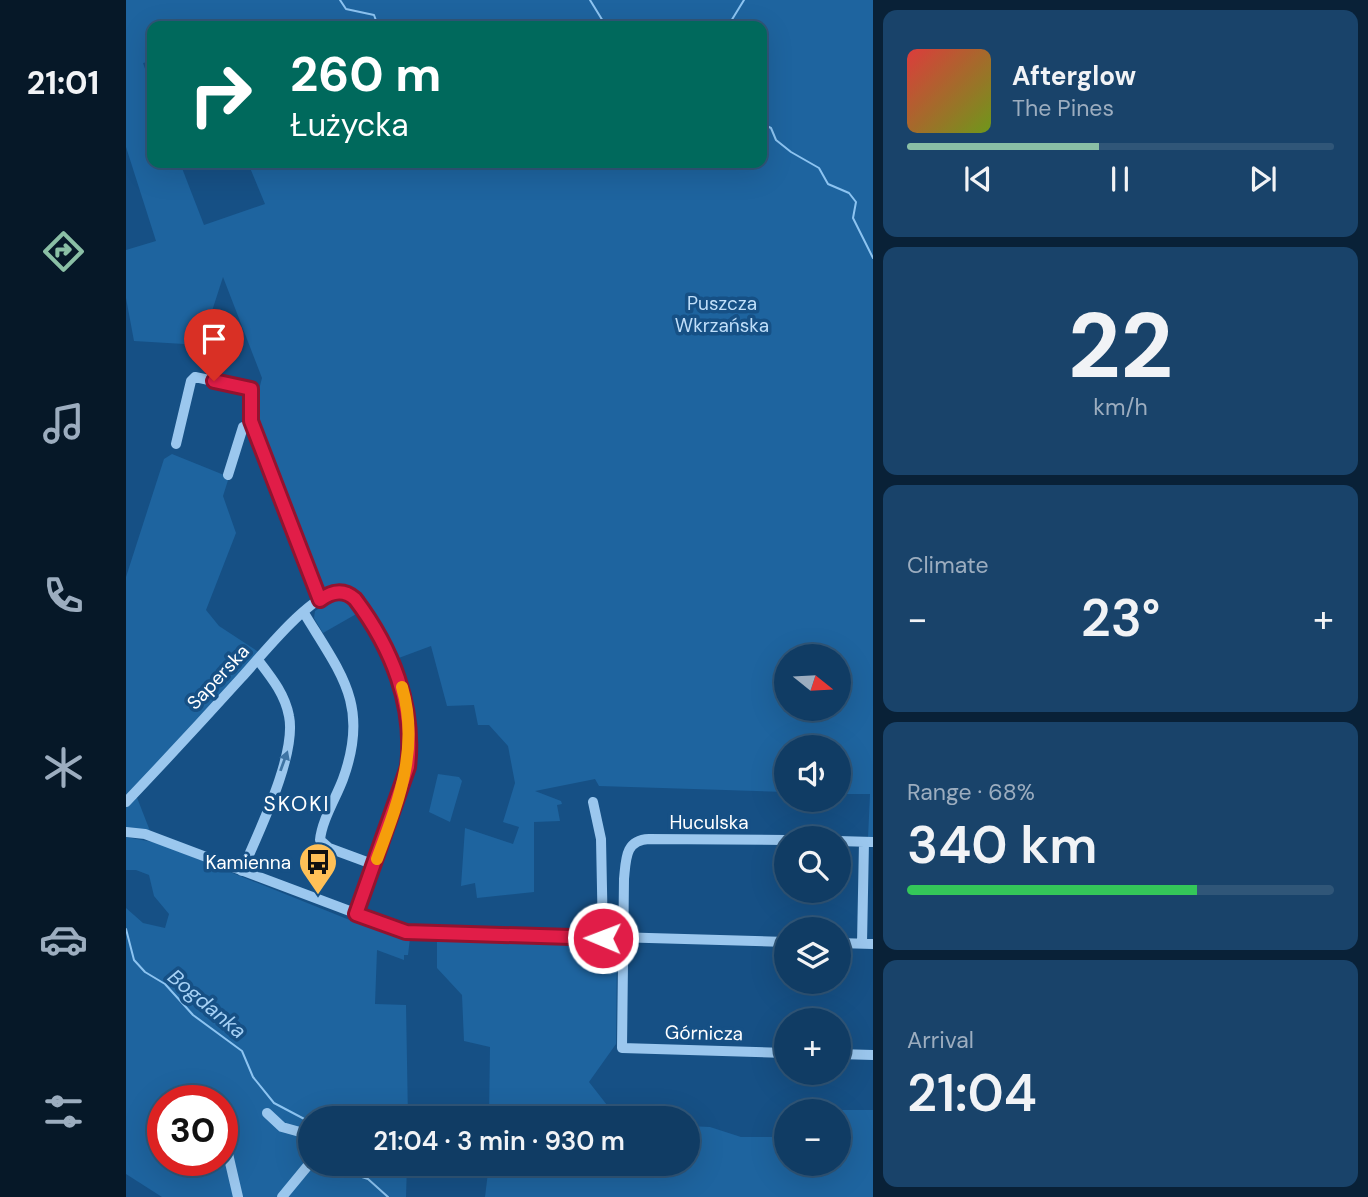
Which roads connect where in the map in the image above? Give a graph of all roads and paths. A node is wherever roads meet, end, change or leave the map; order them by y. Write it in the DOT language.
graph roads {
  1 [pos="253,427"];
  2 [pos="176,444"];
  3 [pos="228,475"];
  4 [pos="320,600"];
  5 [pos="304,613"];
  6 [pos="258,660"];
  7 [pos="126,802"];
  8 [pos="593,802"];
  9 [pos="126,832"];
  10 [pos="774,840"];
  11 [pos="868,842"];
  12 [pos="374,865"];
  13 [pos="242,871"];
  14 [pos="356,914"];
  15 [pos="603,938"];
  16 [pos="623,938"];
  17 [pos="774,942"];
  18 [pos="868,944"];
  19 [pos="774,1052"];
  20 [pos="851,1054"];
  21 [pos="873,1055"];
  22 [pos="267,1113"];
  23 [pos="298,1131"];
  24 [pos="233,1176"];
  25 [pos="299,1176"];
  26 [pos="238,1197"];
  27 [pos="282,1197"];
  1 -- 2 [label="street"];
  1 -- 3 [label="street"];
  1 -- 4 [label="street"];
  4 -- 5 [label="street, Saperska"];
  4 -- 12 [label="street, Saperska"];
  5 -- 6 [label="street, Saperska"];
  5 -- 12 [label="street"];
  6 -- 7 [label="street, Saperska"];
  13 -- 6 [label="street, one-way"];
  8 -- 15 [label="street"];
  9 -- 13 [label="street"];
  10 -- 16 [label="street, Huculska"];
  11 -- 18 [label="street"];
  12 -- 14 [label="street"];
  13 -- 14 [label="street"];
  14 -- 15 [label="street"];
  15 -- 16 [label="street"];
  16 -- 17 [label="street"];
  16 -- 19 [label="street, Górnicza"];
  20 -- 21 [label="street"];
  22 -- 23 [label="street"];
  24 -- 26 [label="street"];
  25 -- 27 [label="street"];
}
